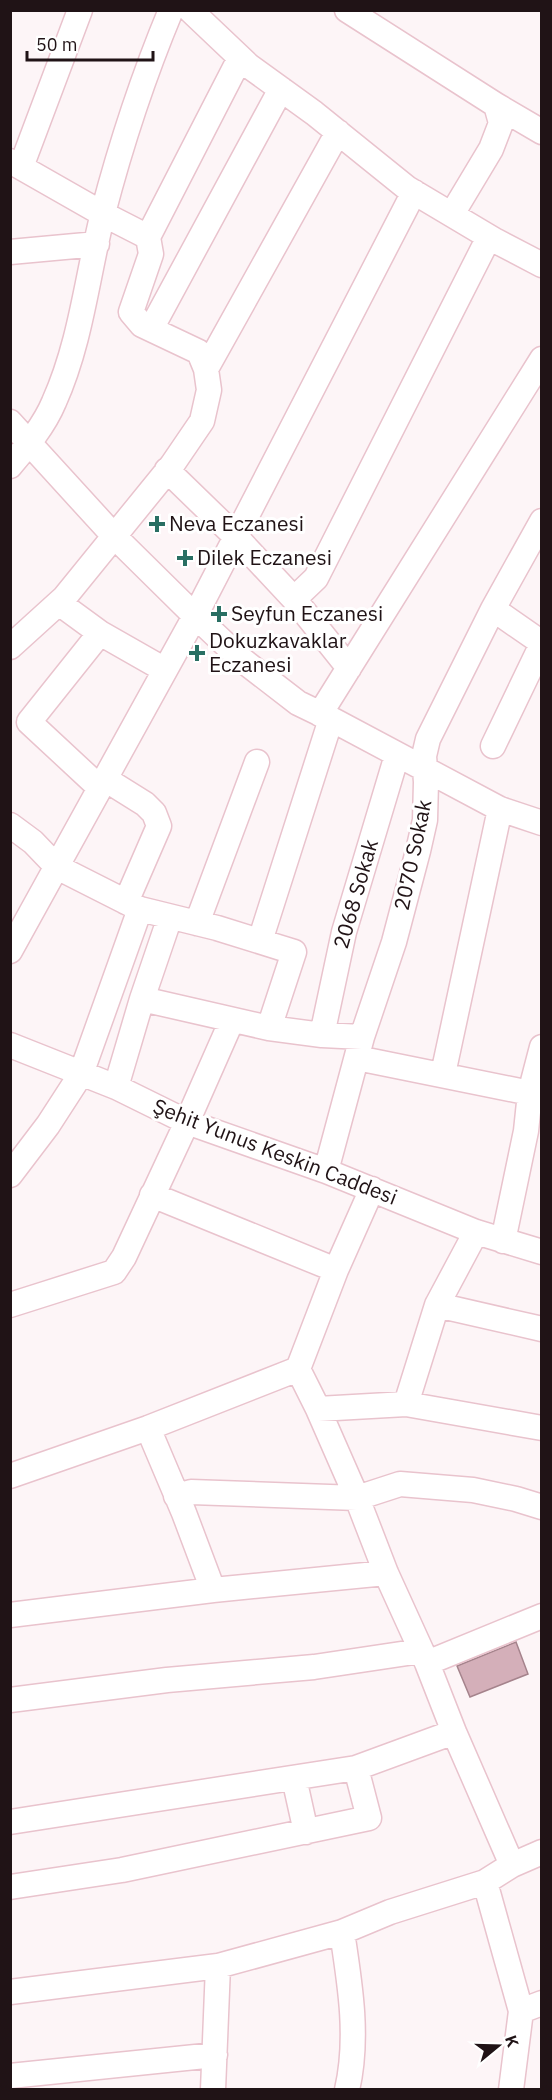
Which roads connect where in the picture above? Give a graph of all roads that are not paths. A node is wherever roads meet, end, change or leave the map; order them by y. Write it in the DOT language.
graph roads {
  1 [pos="80,10"];
  2 [pos="171,10"];
  3 [pos="346,10"];
  4 [pos="198,14"];
  5 [pos="240,58"];
  6 [pos="281,89"];
  7 [pos="496,105"];
  8 [pos="338,132"];
  9 [pos="542,132"];
  10 [pos="16,164"];
  11 [pos="414,192"];
  12 [pos="103,214"];
  13 [pos="452,214"];
  14 [pos="148,237"];
  15 [pos="489,237"];
  16 [pos="97,244"];
  17 [pos="12,251"];
  18 [pos="542,265"];
  19 [pos="151,329"];
  20 [pos="542,359"];
  21 [pos="206,369"];
  22 [pos="10,422"];
  23 [pos="29,443"];
  24 [pos="10,466"];
  25 [pos="167,470"];
  26 [pos="538,533"];
  27 [pos="114,536"];
  28 [pos="236,537"];
  29 [pos="294,599"];
  30 [pos="59,603"];
  31 [pos="493,609"];
  32 [pos="195,616"];
  33 [pos="100,633"];
  34 [pos="542,643"];
  35 [pos="12,644"];
  36 [pos="349,668"];
  37 [pos="165,670"];
  38 [pos="325,716"];
  39 [pos="493,746"];
  40 [pos="397,755"];
  41 [pos="257,762"];
  42 [pos="424,769"];
  43 [pos="102,784"];
  44 [pos="500,808"];
  45 [pos="542,823"];
  46 [pos="10,825"];
  47 [pos="57,867"];
  48 [pos="133,906"];
  49 [pos="170,917"];
  50 [pos="197,923"];
  51 [pos="260,941"];
  52 [pos="12,946"];
  53 [pos="142,999"];
  54 [pos="232,1020"];
  55 [pos="269,1028"];
  56 [pos="322,1035"];
  57 [pos="10,1045"];
  58 [pos="359,1047"];
  59 [pos="542,1047"];
  60 [pos="81,1074"];
  61 [pos="443,1074"];
  62 [pos="116,1086"];
  63 [pos="530,1093"];
  64 [pos="188,1122"];
  65 [pos="534,1132"];
  66 [pos="326,1172"];
  67 [pos="10,1175"];
  68 [pos="372,1189"];
  69 [pos="152,1195"];
  70 [pos="476,1232"];
  71 [pos="503,1241"];
  72 [pos="542,1252"];
  73 [pos="336,1270"];
  74 [pos="10,1305"];
  75 [pos="437,1305"];
  76 [pos="542,1329"];
  77 [pos="298,1369"];
  78 [pos="406,1404"];
  79 [pos="318,1409"];
  80 [pos="148,1428"];
  81 [pos="542,1428"];
  82 [pos="10,1476"];
  83 [pos="176,1496"];
  84 [pos="357,1498"];
  85 [pos="542,1507"];
  86 [pos="386,1573"];
  87 [pos="213,1590"];
  88 [pos="10,1616"];
  89 [pos="542,1616"];
  90 [pos="424,1657"];
  91 [pos="10,1700"];
  92 [pos="454,1732"];
  93 [pos="356,1768"];
  94 [pos="294,1778"];
  95 [pos="10,1822"];
  96 [pos="306,1832"];
  97 [pos="542,1852"];
  98 [pos="512,1865"];
  99 [pos="485,1882"];
  100 [pos="10,1887"];
  101 [pos="342,1932"];
  102 [pos="218,1966"];
  103 [pos="10,1992"];
  104 [pos="531,2007"];
  105 [pos="214,2055"];
  106 [pos="10,2076"];
  107 [pos="213,2090"];
  108 [pos="347,2090"];
  109 [pos="511,2090"];
  1 -- 10 [label="street"];
  2 -- 12 [label="street"];
  3 -- 7 [label="street"];
  4 -- 5 [label="street"];
  5 -- 6 [label="street"];
  5 -- 14 [label="street"];
  6 -- 8 [label="street"];
  6 -- 19 [label="street"];
  7 -- 9 [label="street"];
  7 -- 13 [label="street"];
  8 -- 11 [label="street"];
  8 -- 21 [label="street"];
  10 -- 12 [label="street"];
  11 -- 13 [label="street"];
  11 -- 28 [label="street"];
  12 -- 14 [label="street"];
  12 -- 16 [label="street"];
  13 -- 15 [label="street"];
  14 -- 19 [label="street"];
  15 -- 18 [label="street"];
  15 -- 29 [label="street"];
  16 -- 17 [label="street"];
  16 -- 23 [label="street"];
  19 -- 21 [label="street"];
  20 -- 36 [label="street"];
  21 -- 25 [label="street"];
  22 -- 23 [label="street"];
  23 -- 24 [label="street"];
  23 -- 27 [label="street"];
  25 -- 27 [label="street"];
  25 -- 28 [label="street"];
  26 -- 31 [label="street, 2070 Sokak"];
  27 -- 30 [label="street"];
  27 -- 32 [label="street"];
  28 -- 29 [label="street"];
  28 -- 32 [label="street"];
  29 -- 36 [label="street"];
  30 -- 33 [label="street"];
  30 -- 35 [label="street"];
  31 -- 34 [label="street"];
  31 -- 42 [label="street, 2070 Sokak"];
  32 -- 37 [label="street"];
  32 -- 38 [label="street"];
  33 -- 37 [label="street"];
  33 -- 43 [label="street"];
  34 -- 39 [label="street"];
  36 -- 38 [label="street"];
  37 -- 43 [label="street"];
  38 -- 40 [label="street"];
  38 -- 51 [label="street"];
  40 -- 42 [label="street"];
  40 -- 56 [label="street, 2068 Sokak"];
  41 -- 50 [label="street"];
  42 -- 44 [label="street"];
  42 -- 58 [label="street, 2070 Sokak"];
  43 -- 47 [label="street"];
  43 -- 48 [label="street"];
  44 -- 45 [label="street"];
  44 -- 61 [label="street"];
  46 -- 47 [label="street"];
  47 -- 48 [label="street"];
  47 -- 52 [label="street"];
  48 -- 49 [label="street"];
  48 -- 60 [label="street"];
  49 -- 50 [label="street"];
  49 -- 53 [label="street"];
  50 -- 51 [label="street"];
  51 -- 55 [label="street"];
  53 -- 54 [label="street"];
  53 -- 62 [label="street"];
  54 -- 55 [label="street"];
  54 -- 64 [label="street"];
  55 -- 56 [label="street"];
  56 -- 58 [label="street"];
  57 -- 60 [label="street, Şehit Yunus Keskin Caddesi"];
  58 -- 61 [label="street"];
  58 -- 66 [label="street, 2070 Sokak"];
  59 -- 63 [label="street"];
  60 -- 62 [label="street, Şehit Yunus Keskin Caddesi"];
  60 -- 67 [label="street"];
  61 -- 63 [label="street"];
  62 -- 64 [label="street, Şehit Yunus Keskin Caddesi"];
  63 -- 65 [label="street"];
  64 -- 66 [label="street, Şehit Yunus Keskin Caddesi"];
  64 -- 69 [label="street"];
  65 -- 71 [label="street"];
  66 -- 68 [label="street, Şehit Yunus Keskin Caddesi"];
  68 -- 70 [label="street, Şehit Yunus Keskin Caddesi"];
  68 -- 73 [label="street"];
  69 -- 73 [label="street"];
  69 -- 74 [label="street"];
  70 -- 71 [label="street, Şehit Yunus Keskin Caddesi"];
  70 -- 75 [label="street"];
  71 -- 72 [label="street, Şehit Yunus Keskin Caddesi"];
  73 -- 77 [label="street"];
  75 -- 76 [label="street"];
  75 -- 78 [label="street"];
  77 -- 79 [label="street"];
  77 -- 80 [label="street"];
  78 -- 79 [label="street"];
  78 -- 81 [label="street"];
  79 -- 84 [label="street"];
  80 -- 82 [label="street"];
  80 -- 83 [label="street"];
  83 -- 84 [label="street"];
  83 -- 87 [label="street"];
  84 -- 85 [label="street"];
  84 -- 86 [label="street"];
  86 -- 87 [label="street"];
  86 -- 90 [label="street"];
  87 -- 88 [label="street"];
  89 -- 90 [label="street"];
  90 -- 91 [label="street"];
  90 -- 92 [label="street"];
  92 -- 93 [label="street"];
  92 -- 98 [label="street"];
  93 -- 94 [label="street"];
  93 -- 96 [label="street"];
  94 -- 95 [label="street"];
  94 -- 96 [label="street"];
  96 -- 100 [label="street"];
  97 -- 98 [label="street"];
  98 -- 99 [label="street"];
  99 -- 101 [label="street"];
  99 -- 104 [label="street"];
  101 -- 102 [label="street"];
  101 -- 108 [label="street"];
  102 -- 103 [label="street"];
  102 -- 105 [label="street"];
  104 -- 109 [label="street"];
  105 -- 106 [label="street"];
  105 -- 107 [label="street"];
}
